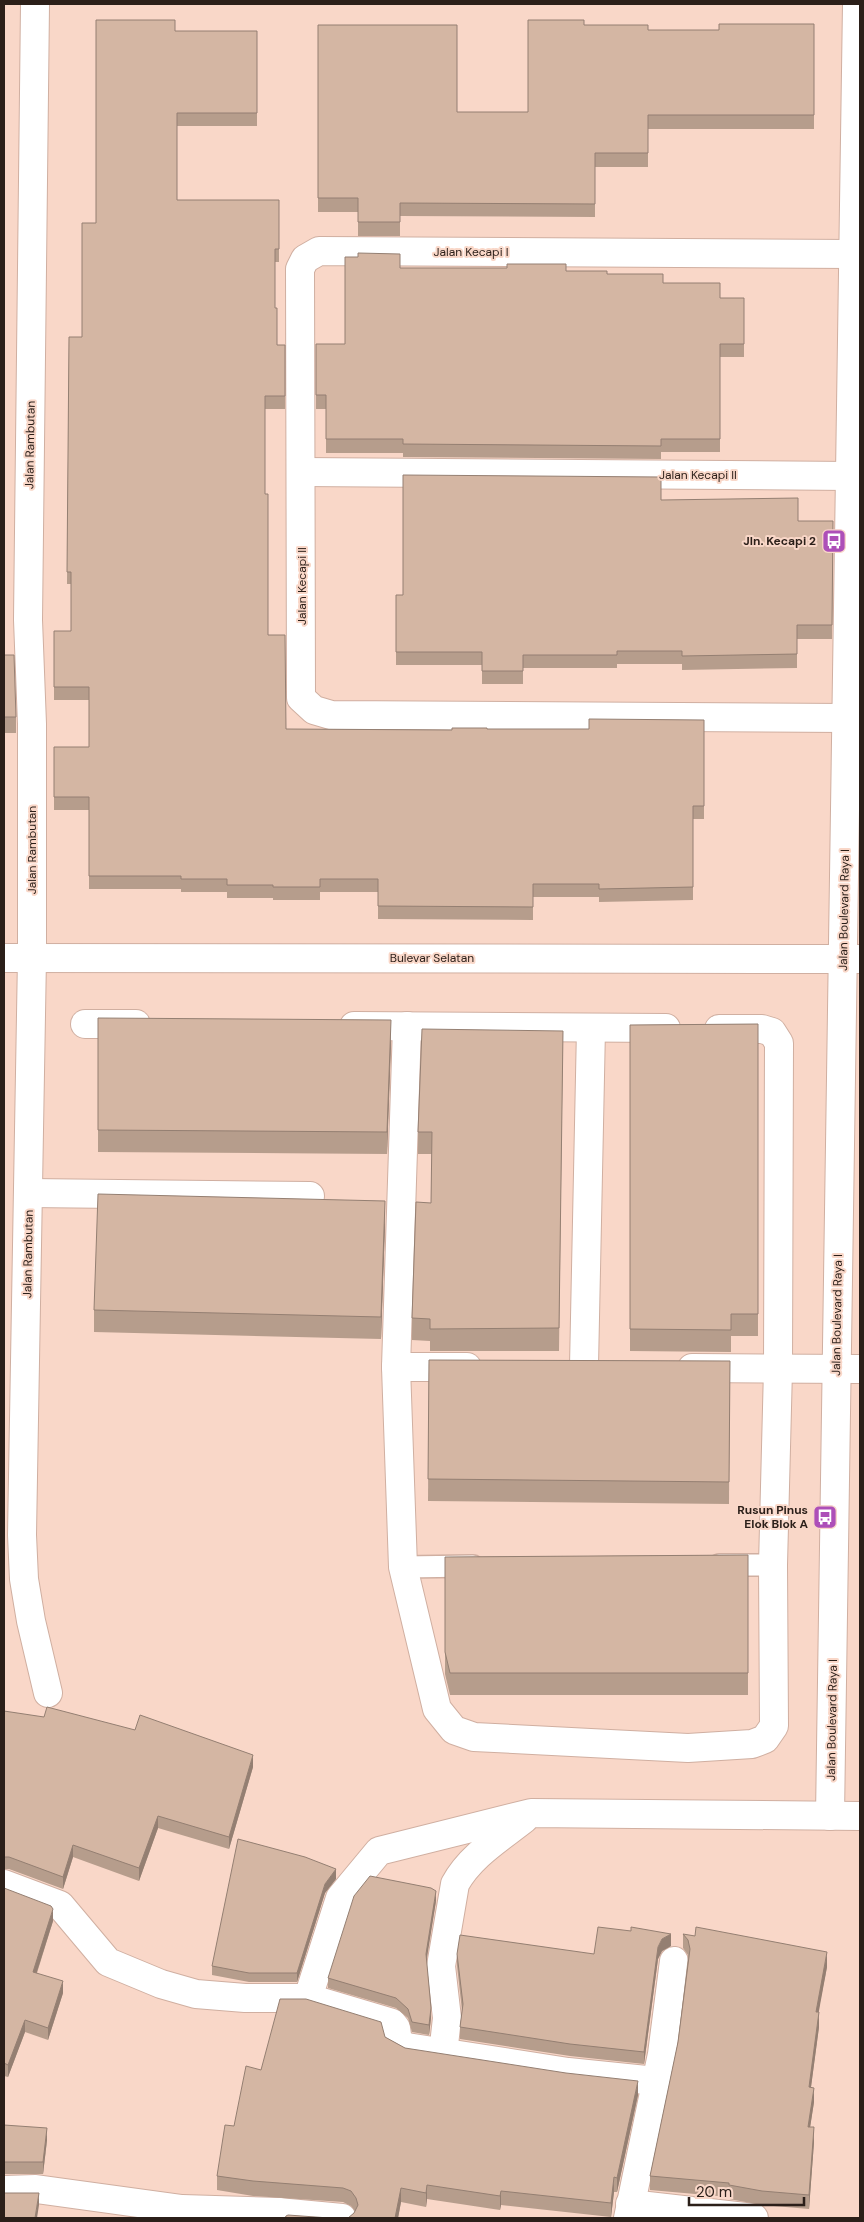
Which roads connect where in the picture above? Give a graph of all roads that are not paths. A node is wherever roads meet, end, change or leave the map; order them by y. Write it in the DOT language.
graph roads {
  1 [pos="35,4"];
  2 [pos="857,4"];
  3 [pos="853,254"];
  4 [pos="302,472"];
  5 [pos="850,476"];
  6 [pos="846,718"];
  7 [pos="32,957"];
  8 [pos="4,958"];
  9 [pos="852,959"];
  10 [pos="86,1024"];
  11 [pos="163,1024"];
  12 [pos="329,1026"];
  13 [pos="407,1026"];
  14 [pos="591,1028"];
  15 [pos="29,1193"];
  16 [pos="310,1196"];
  17 [pos="495,1367"];
  18 [pos="613,1367"];
  19 [pos="671,1367"];
  20 [pos="396,1368"];
  21 [pos="778,1369"];
  22 [pos="848,1369"];
  23 [pos="702,1565"];
  24 [pos="773,1565"];
  25 [pos="493,1566"];
  26 [pos="403,1567"];
  27 [pos="48,1693"];
  28 [pos="531,1813"];
  29 [pos="830,1816"];
  30 [pos="860,1816"];
  31 [pos="4,1884"];
  32 [pos="674,1961"];
  33 [pos="308,1998"];
  34 [pos="443,2054"];
  35 [pos="656,2081"];
  36 [pos="4,2190"];
  37 [pos="629,2211"];
  38 [pos="277,2215"];
  39 [pos="342,2218"];
  40 [pos="754,2218"];
  1 -- 7 [label="street, Jalan Rambutan"];
  2 -- 3 [label="street, Jalan Boulevard Raya I"];
  3 -- 4 [label="street, Jalan Kecapi I"];
  3 -- 5 [label="street, Jalan Boulevard Raya I"];
  4 -- 5 [label="street, Jalan Kecapi II"];
  4 -- 6 [label="street, Jalan Kecapi II"];
  5 -- 6 [label="street, Jalan Boulevard Raya I"];
  6 -- 9 [label="street, Jalan Boulevard Raya I"];
  7 -- 8 [label="street, Bulevar Selatan"];
  7 -- 9 [label="street, Bulevar Selatan"];
  7 -- 15 [label="street, Jalan Rambutan"];
  9 -- 22 [label="street, Jalan Boulevard Raya I"];
  10 -- 11 [label="street"];
  12 -- 13 [label="street"];
  13 -- 14 [label="street"];
  13 -- 20 [label="street"];
  14 -- 18 [label="street"];
  14 -- 21 [label="street"];
  15 -- 16 [label="street"];
  15 -- 27 [label="street, Jalan Rambutan"];
  17 -- 20 [label="street"];
  19 -- 21 [label="street"];
  20 -- 26 [label="street"];
  21 -- 22 [label="street"];
  21 -- 24 [label="street"];
  22 -- 29 [label="street, Jalan Boulevard Raya I"];
  23 -- 24 [label="lane"];
  24 -- 26 [label="street"];
  25 -- 26 [label="lane"];
  28 -- 29 [label="street"];
  28 -- 33 [label="street"];
  28 -- 34 [label="street"];
  29 -- 30 [label="street"];
  31 -- 33 [label="street"];
  32 -- 35 [label="street"];
  33 -- 34 [label="street"];
  34 -- 35 [label="street"];
  35 -- 37 [label="street"];
  36 -- 38 [label="street"];
  37 -- 40 [label="street"];
  38 -- 39 [label="street"];
}
